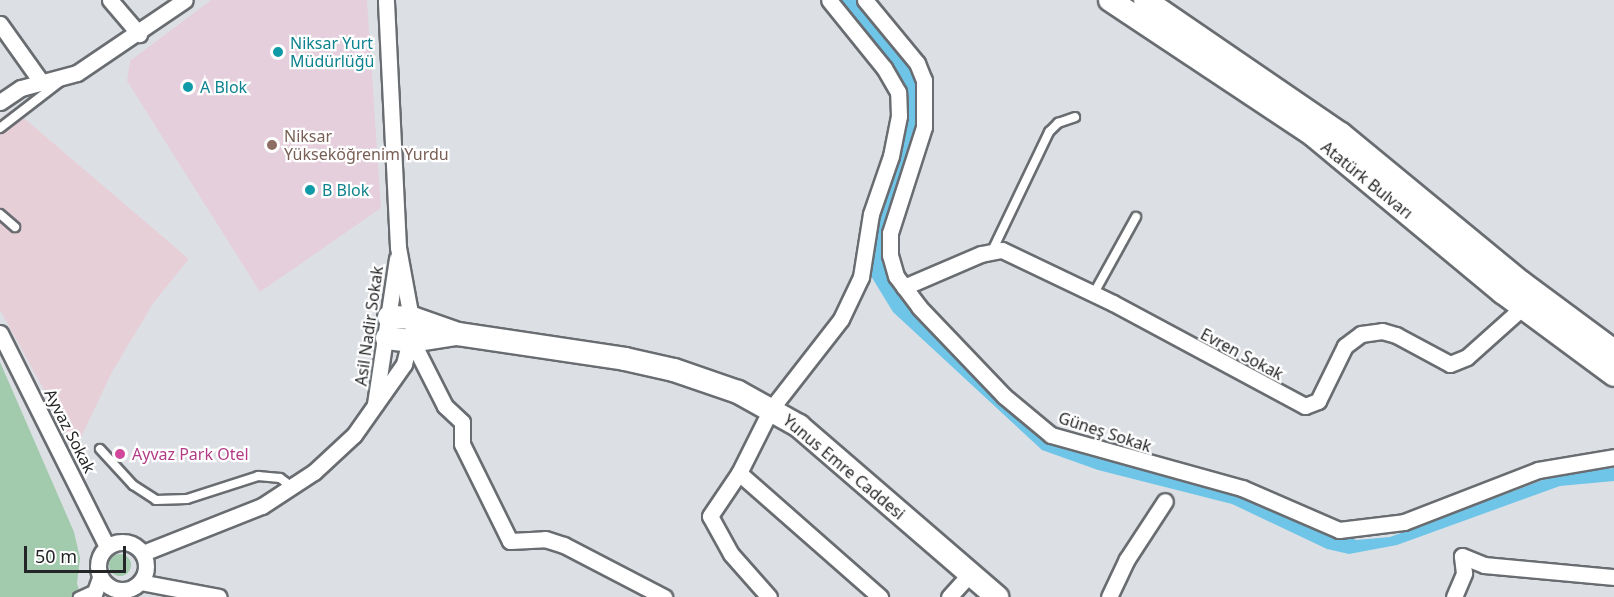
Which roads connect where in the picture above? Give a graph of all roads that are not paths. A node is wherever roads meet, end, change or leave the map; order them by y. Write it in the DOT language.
graph roads {
  1 [pos="110,0"];
  2 [pos="185,0"];
  3 [pos="386,0"];
  4 [pos="829,0"];
  5 [pos="865,0"];
  6 [pos="1110,0"];
  7 [pos="1145,0"];
  8 [pos="0,24"];
  9 [pos="138,34"];
  10 [pos="64,79"];
  11 [pos="42,83"];
  12 [pos="0,102"];
  13 [pos="1075,117"];
  14 [pos="0,128"];
  15 [pos="0,214"];
  16 [pos="1136,217"];
  17 [pos="15,227"];
  18 [pos="398,247"];
  19 [pos="993,249"];
  20 [pos="904,287"];
  21 [pos="1094,293"];
  22 [pos="1523,307"];
  23 [pos="412,318"];
  24 [pos="388,328"];
  25 [pos="0,333"];
  26 [pos="458,334"];
  27 [pos="412,341"];
  28 [pos="1614,351"];
  29 [pos="1614,375"];
  30 [pos="374,409"];
  31 [pos="771,409"];
  32 [pos="100,449"];
  33 [pos="1614,457"];
  34 [pos="739,473"];
  35 [pos="292,487"];
  36 [pos="1165,501"];
  37 [pos="107,547"];
  38 [pos="143,553"];
  39 [pos="968,576"];
  40 [pos="1614,577"];
  41 [pos="140,582"];
  42 [pos="95,588"];
  43 [pos="78,597"];
  44 [pos="219,597"];
  45 [pos="664,597"];
  46 [pos="770,597"];
  47 [pos="880,597"];
  48 [pos="949,597"];
  49 [pos="997,597"];
  50 [pos="1109,597"];
  51 [pos="1454,597"];
  1 -- 9 [label="street"];
  2 -- 9 [label="street"];
  3 -- 18 [label="street, Asil Nadir Sokak"];
  4 -- 31 [label="street"];
  5 -- 20 [label="street, Güneş Sokak"];
  6 -- 22 [label="main road, Atatürk Bulvarı"];
  7 -- 28 [label="main road, Atatürk Bulvarı"];
  8 -- 11 [label="street"];
  9 -- 10 [label="street"];
  10 -- 11 [label="street"];
  10 -- 14 [label="lane"];
  11 -- 12 [label="street"];
  13 -- 19 [label="lane"];
  15 -- 17 [label="lane"];
  16 -- 21 [label="lane"];
  18 -- 23 [label="street, Asil Nadir Sokak"];
  18 -- 24 [label="street, Asil Nadir Sokak"];
  19 -- 20 [label="street"];
  19 -- 21 [label="street, Evren Sokak"];
  20 -- 33 [label="street, Güneş Sokak"];
  21 -- 22 [label="street, Evren Sokak"];
  22 -- 29 [label="main road, Atatürk Bulvarı"];
  23 -- 24 [label="main road, Yunus Emre Caddesi"];
  23 -- 26 [label="main road, Yunus Emre Caddesi"];
  23 -- 27 [label="street, Asil Nadir Sokak"];
  24 -- 27 [label="main road, Yunus Emre Caddesi"];
  24 -- 30 [label="street, Asil Nadir Sokak"];
  25 -- 37 [label="street, Ayvaz Sokak"];
  26 -- 27 [label="main road, Yunus Emre Caddesi"];
  26 -- 31 [label="main road, Yunus Emre Caddesi"];
  27 -- 30 [label="street, Asil Nadir Sokak"];
  27 -- 45 [label="street"];
  30 -- 35 [label="street, Asil Nadir Sokak"];
  31 -- 34 [label="street"];
  31 -- 39 [label="main road, Yunus Emre Caddesi"];
  32 -- 35 [label="lane"];
  34 -- 46 [label="street"];
  34 -- 47 [label="street"];
  35 -- 38 [label="street, Asil Nadir Sokak"];
  36 -- 50 [label="street"];
  37 -- 38 [label="street"];
  37 -- 42 [label="street"];
  38 -- 41 [label="street"];
  39 -- 48 [label="street"];
  39 -- 49 [label="main road, Yunus Emre Caddesi"];
  40 -- 51 [label="street"];
  41 -- 42 [label="street"];
  41 -- 44 [label="street"];
  42 -- 43 [label="lane"];
}
